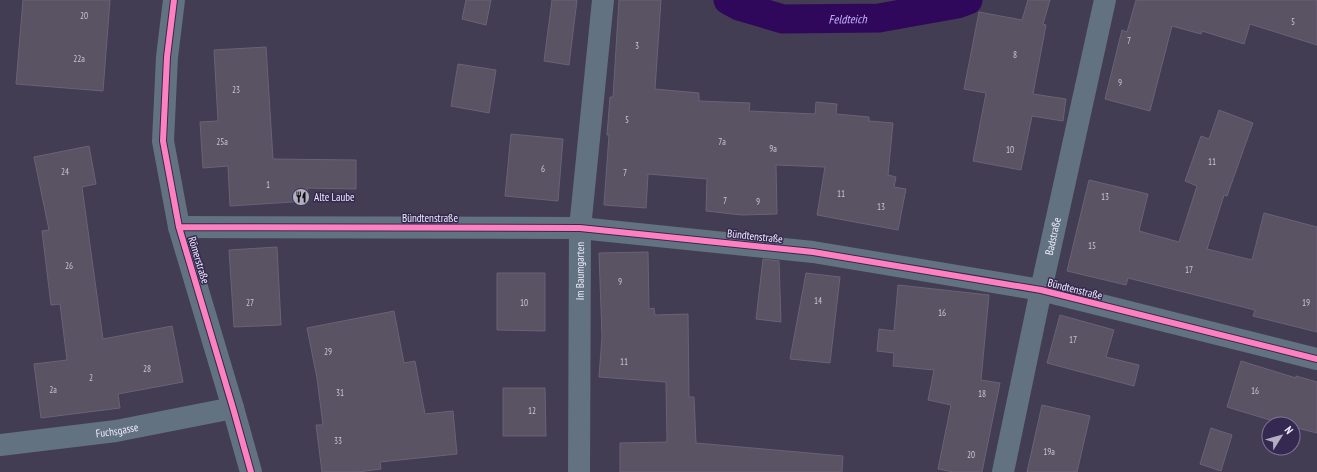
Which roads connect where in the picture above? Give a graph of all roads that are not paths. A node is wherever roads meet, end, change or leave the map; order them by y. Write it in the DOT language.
graph roads {
  1 [pos="174,0"];
  2 [pos="602,0"];
  3 [pos="1105,0"];
  4 [pos="179,227"];
  5 [pos="580,228"];
  6 [pos="1041,290"];
  7 [pos="1317,359"];
  8 [pos="234,408"];
  9 [pos="0,445"];
  10 [pos="251,472"];
  11 [pos="579,472"];
  12 [pos="1003,472"];
  1 -- 4 [label="street, Römerstraße"];
  2 -- 5 [label="street, Im Baumgarten"];
  3 -- 6 [label="street, Badstraße"];
  4 -- 5 [label="street, Bündtenstraße"];
  4 -- 8 [label="street, Römerstraße"];
  5 -- 6 [label="street, Bündtenstraße"];
  5 -- 11 [label="street, Im Baumgarten"];
  6 -- 7 [label="street, Bündtenstraße"];
  6 -- 12 [label="street, Badstraße"];
  8 -- 9 [label="street, Fuchsgasse"];
  8 -- 10 [label="street, Römerstraße"];
}
